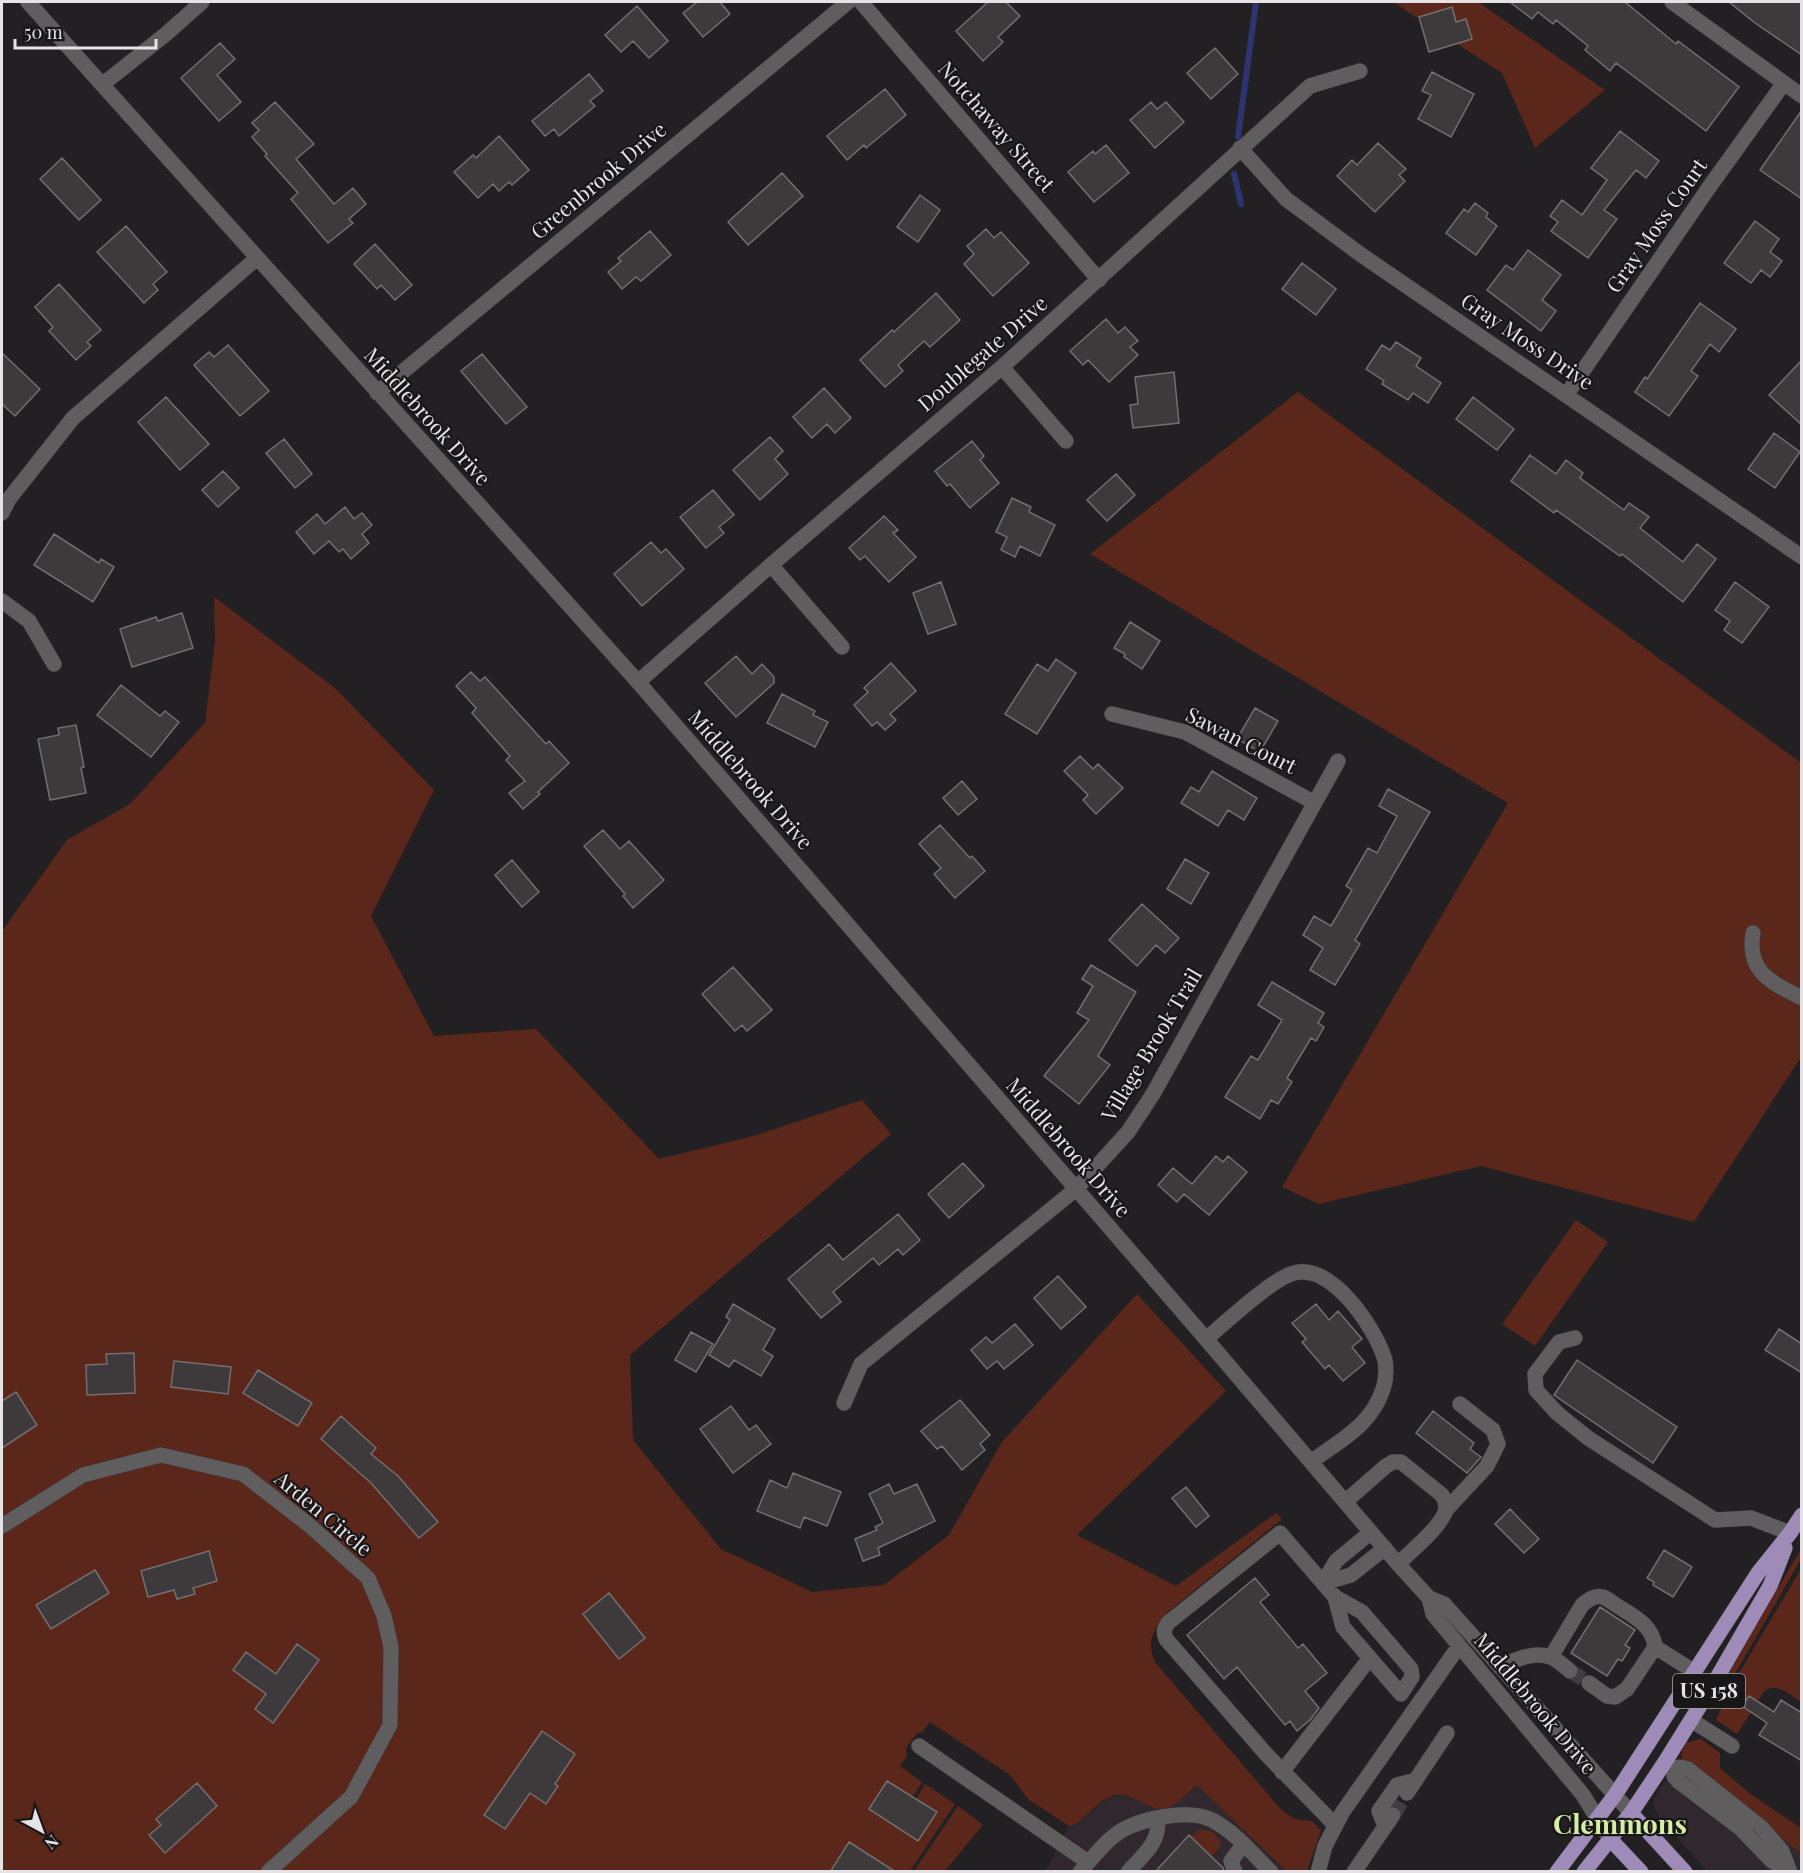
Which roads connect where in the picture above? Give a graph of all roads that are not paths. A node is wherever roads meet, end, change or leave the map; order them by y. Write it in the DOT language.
graph roads {
  1 [pos="28,2"];
  2 [pos="202,2"];
  3 [pos="848,2"];
  4 [pos="861,2"];
  5 [pos="1672,2"];
  6 [pos="1360,71"];
  7 [pos="1784,83"];
  8 [pos="103,84"];
  9 [pos="1802,96"];
  10 [pos="1240,148"];
  11 [pos="257,258"];
  12 [pos="1099,280"];
  13 [pos="1002,367"];
  14 [pos="377,393"];
  15 [pos="1567,394"];
  16 [pos="1066,441"];
  17 [pos="2,513"];
  18 [pos="1802,557"];
  19 [pos="771,565"];
  20 [pos="2,601"];
  21 [pos="842,647"];
  22 [pos="54,664"];
  23 [pos="638,682"];
  24 [pos="1112,714"];
  25 [pos="1338,761"];
  26 [pos="1315,803"];
  27 [pos="1753,933"];
  28 [pos="1802,998"];
  29 [pos="1076,1189"];
  30 [pos="1575,1338"];
  31 [pos="1206,1339"];
  32 [pos="844,1403"];
  33 [pos="1460,1404"];
  34 [pos="1311,1462"];
  35 [pos="1345,1502"];
  36 [pos="1446,1509"];
  37 [pos="1802,1515"];
  38 [pos="2,1526"];
  39 [pos="1371,1532"];
  40 [pos="1790,1533"];
  41 [pos="1385,1548"];
  42 [pos="1398,1564"];
  43 [pos="1323,1583"];
  44 [pos="1335,1598"];
  45 [pos="1429,1598"];
  46 [pos="1459,1646"];
  47 [pos="1655,1647"];
  48 [pos="1551,1657"];
  49 [pos="1370,1658"];
  50 [pos="1500,1667"];
  51 [pos="1570,1671"];
  52 [pos="1695,1672"];
  53 [pos="1588,1683"];
  54 [pos="1691,1720"];
  55 [pos="1447,1733"];
  56 [pos="919,1746"];
  57 [pos="1732,1746"];
  58 [pos="1669,1765"];
  59 [pos="1282,1772"];
  60 [pos="1615,1795"];
  61 [pos="1631,1813"];
  62 [pos="1158,1819"];
  63 [pos="1598,1819"];
  64 [pos="1335,1825"];
  65 [pos="1610,1839"];
  66 [pos="1243,1845"];
  67 [pos="1084,1867"];
  68 [pos="268,1872"];
  69 [pos="1128,1872"];
  70 [pos="1235,1872"];
  71 [pos="1272,1872"];
  72 [pos="1318,1872"];
  73 [pos="1354,1872"];
  74 [pos="1557,1872"];
  75 [pos="1584,1872"];
  76 [pos="1641,1872"];
  77 [pos="1685,1872"];
  78 [pos="1790,1872"];
  1 -- 8 [label="street, Middlebrook Drive"];
  2 -- 8 [label="street"];
  3 -- 14 [label="street, Greenbrook Drive"];
  4 -- 12 [label="street, Notchaway Street"];
  5 -- 7 [label="street"];
  6 -- 10 [label="street, Doublegate Drive"];
  7 -- 9 [label="street"];
  7 -- 15 [label="street, Gray Moss Court"];
  8 -- 11 [label="street, Middlebrook Drive"];
  10 -- 12 [label="street, Doublegate Drive"];
  10 -- 15 [label="street, Gray Moss Drive"];
  11 -- 14 [label="street, Middlebrook Drive"];
  11 -- 17 [label="street"];
  12 -- 13 [label="street, Doublegate Drive"];
  13 -- 16 [label="street"];
  13 -- 19 [label="street, Doublegate Drive"];
  14 -- 23 [label="street, Middlebrook Drive"];
  15 -- 18 [label="street, Gray Moss Drive"];
  19 -- 21 [label="street"];
  19 -- 23 [label="street, Doublegate Drive"];
  20 -- 22 [label="street"];
  23 -- 29 [label="street, Middlebrook Drive"];
  24 -- 26 [label="street, Sawan Court"];
  25 -- 26 [label="street, Village Brook Trail"];
  26 -- 29 [label="street, Village Brook Trail"];
  27 -- 28 [label="street"];
  29 -- 31 [label="street, Middlebrook Drive"];
  29 -- 32 [label="street, Village Brook Trail"];
  30 -- 40 [label="street"];
  31 -- 34 [label="street, Middlebrook Drive"];
  31 -- 34 [label="street"];
  33 -- 36 [label="street"];
  34 -- 35 [label="street, Middlebrook Drive"];
  35 -- 36 [label="street"];
  35 -- 39 [label="street, Middlebrook Drive"];
  36 -- 42 [label="street"];
  37 -- 40 [label="main road, US 158"];
  38 -- 68 [label="street, Arden Circle"];
  39 -- 41 [label="street, Middlebrook Drive"];
  39 -- 43 [label="street"];
  40 -- 52 [label="main road, US 158"];
  40 -- 54 [label="main road, US 158"];
  41 -- 42 [label="street, Middlebrook Drive"];
  41 -- 43 [label="street"];
  42 -- 45 [label="street, Middlebrook Drive"];
  43 -- 44 [label="street"];
  43 -- 59 [label="street"];
  44 -- 49 [label="street"];
  44 -- 49 [label="street"];
  45 -- 46 [label="street, Middlebrook Drive"];
  45 -- 50 [label="street, Middlebrook Drive"];
  46 -- 63 [label="street, Middlebrook Drive"];
  46 -- 64 [label="street"];
  47 -- 48 [label="street"];
  47 -- 52 [label="street"];
  47 -- 53 [label="street"];
  48 -- 50 [label="street"];
  48 -- 51 [label="street"];
  49 -- 59 [label="street"];
  50 -- 60 [label="street, Middlebrook Drive"];
  52 -- 60 [label="main road, US 158"];
  54 -- 57 [label="street"];
  54 -- 58 [label="main road, US 158"];
  55 -- 73 [label="street"];
  56 -- 67 [label="street"];
  58 -- 61 [label="main road, US 158"];
  58 -- 78 [label="street"];
  59 -- 64 [label="street"];
  60 -- 61 [label="street, Middlebrook Drive"];
  60 -- 63 [label="main road, US 158"];
  61 -- 65 [label="main road, US 158"];
  61 -- 77 [label="main road"];
  62 -- 66 [label="street"];
  62 -- 67 [label="street"];
  62 -- 69 [label="street"];
  63 -- 65 [label="street, Middlebrook Drive"];
  63 -- 74 [label="main road, US 158"];
  64 -- 72 [label="street"];
  65 -- 75 [label="main road, US 158"];
  65 -- 76 [label="main road"];
  66 -- 70 [label="street"];
  66 -- 71 [label="street"];
}
